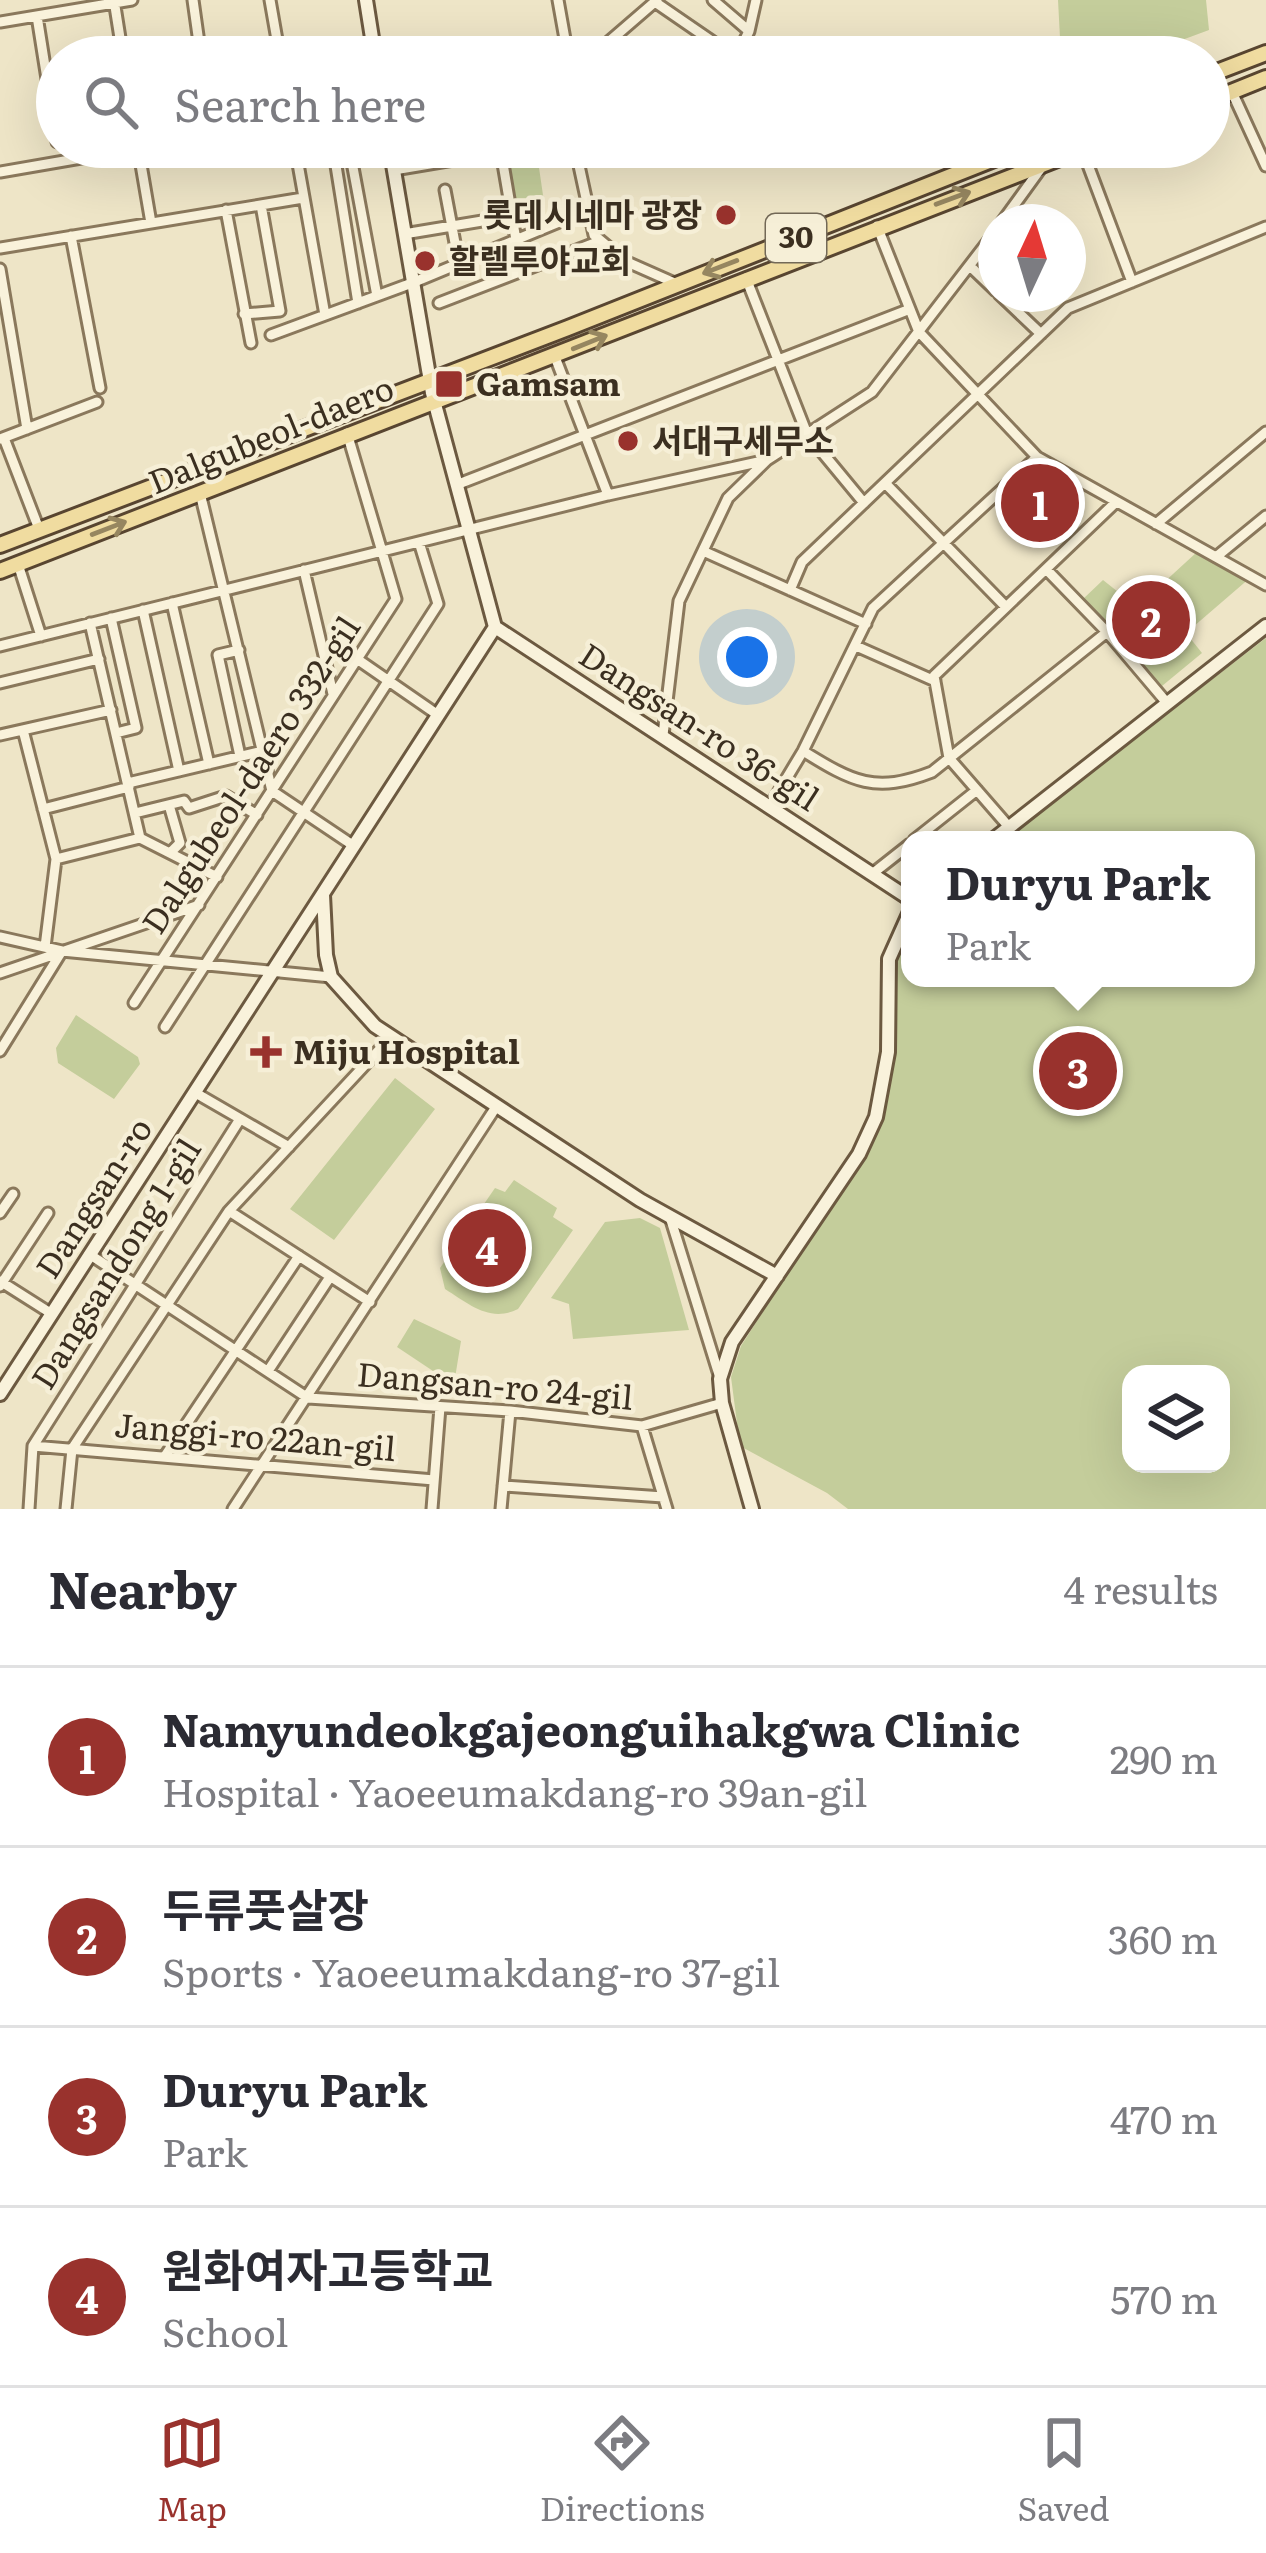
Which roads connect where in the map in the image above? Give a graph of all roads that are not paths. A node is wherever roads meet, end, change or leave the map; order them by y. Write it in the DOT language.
graph roads {
  1 [pos="132,0"];
  2 [pos="193,0"];
  3 [pos="270,0"];
  4 [pos="366,0"];
  5 [pos="558,0"];
  6 [pos="631,0"];
  7 [pos="713,0"];
  8 [pos="756,0"];
  9 [pos="656,1"];
  10 [pos="114,2"];
  11 [pos="642,13"];
  12 [pos="37,16"];
  13 [pos="0,22"];
  14 [pos="749,31"];
  15 [pos="40,36"];
  16 [pos="120,36"];
  17 [pos="199,36"];
  18 [pos="276,36"];
  19 [pos="372,36"];
  20 [pos="563,36"];
  21 [pos="615,36"];
  22 [pos="706,36"];
  23 [pos="746,36"];
  24 [pos="1266,53"];
  25 [pos="1230,68"];
  26 [pos="1266,78"];
  27 [pos="1232,92"];
  28 [pos="36,165"];
  29 [pos="1266,166"];
  30 [pos="143,168"];
  31 [pos="298,168"];
  32 [pos="336,168"];
  33 [pos="353,168"];
  34 [pos="404,168"];
  35 [pos="506,168"];
  36 [pos="579,168"];
  37 [pos="971,168"];
  38 [pos="1035,168"];
  39 [pos="1041,168"];
  40 [pos="1092,168"];
  41 [pos="394,170"];
  42 [pos="0,172"];
  43 [pos="445,190"];
  44 [pos="303,198"];
  45 [pos="1016,204"];
  46 [pos="261,205"];
  47 [pos="226,211"];
  48 [pos="587,211"];
  49 [pos="512,216"];
  50 [pos="151,223"];
  51 [pos="452,226"];
  52 [pos="877,226"];
  53 [pos="1266,226"];
  54 [pos="404,234"];
  55 [pos="71,236"];
  56 [pos="516,240"];
  57 [pos="600,241"];
  58 [pos="0,248"];
  59 [pos="978,256"];
  60 [pos="459,263"];
  61 [pos="970,267"];
  62 [pos="0,269"];
  63 [pos="978,275"];
  64 [pos="746,278"];
  65 [pos="1132,282"];
  66 [pos="412,283"];
  67 [pos="677,284"];
  68 [pos="377,296"];
  69 [pos="358,303"];
  70 [pos="439,303"];
  71 [pos="905,311"];
  72 [pos="1017,312"];
  73 [pos="244,314"];
  74 [pos="325,315"];
  75 [pos="5,326"];
  76 [pos="920,332"];
  77 [pos="1041,334"];
  78 [pos="271,335"];
  79 [pos="251,343"];
  80 [pos="555,357"];
  81 [pos="491,358"];
  82 [pos="778,360"];
  83 [pos="18,375"];
  84 [pos="0,378"];
  85 [pos="430,380"];
  86 [pos="475,386"];
  87 [pos="100,388"];
  88 [pos="976,395"];
  89 [pos="434,400"];
  90 [pos="97,402"];
  91 [pos="27,428"];
  92 [pos="1266,431"];
  93 [pos="346,433"];
  94 [pos="807,434"];
  95 [pos="585,435"];
  96 [pos="2,438"];
  97 [pos="1037,457"];
  98 [pos="766,460"];
  99 [pos="885,483"];
  100 [pos="456,485"];
  101 [pos="200,493"];
  102 [pos="608,495"];
  103 [pos="1116,502"];
  104 [pos="864,503"];
  105 [pos="1266,516"];
  106 [pos="1156,524"];
  107 [pos="39,530"];
  108 [pos="468,530"];
  109 [pos="418,542"];
  110 [pos="944,543"];
  111 [pos="0,545"];
  112 [pos="703,550"];
  113 [pos="382,551"];
  114 [pos="1216,557"];
  115 [pos="18,564"];
  116 [pos="1046,569"];
  117 [pos="304,570"];
  118 [pos="0,571"];
  119 [pos="1266,585"];
  120 [pos="224,590"];
  121 [pos="790,590"];
  122 [pos="172,603"];
  123 [pos="1006,607"];
  124 [pos="143,610"];
  125 [pos="111,618"];
  126 [pos="91,623"];
  127 [pos="866,624"];
  128 [pos="495,626"];
  129 [pos="1266,626"];
  130 [pos="1107,632"];
  131 [pos="41,635"];
  132 [pos="0,646"];
  133 [pos="856,646"];
  134 [pos="239,650"];
  135 [pos="99,659"];
  136 [pos="357,659"];
  137 [pos="388,681"];
  138 [pos="935,681"];
  139 [pos="0,683"];
  140 [pos="334,695"];
  141 [pos="1167,704"];
  142 [pos="111,710"];
  143 [pos="438,715"];
  144 [pos="23,730"];
  145 [pos="116,733"];
  146 [pos="0,735"];
  147 [pos="663,735"];
  148 [pos="263,751"];
  149 [pos="803,751"];
  150 [pos="240,756"];
  151 [pos="950,758"];
  152 [pos="208,764"];
  153 [pos="178,771"];
  154 [pos="128,785"];
  155 [pos="977,790"];
  156 [pos="272,791"];
  157 [pos="169,805"];
  158 [pos="770,806"];
  159 [pos="43,809"];
  160 [pos="304,812"];
  161 [pos="135,813"];
  162 [pos="257,815"];
  163 [pos="1009,827"];
  164 [pos="926,831"];
  165 [pos="1004,831"];
  166 [pos="140,838"];
  167 [pos="355,846"];
  168 [pos="901,851"];
  169 [pos="170,853"];
  170 [pos="56,860"];
  171 [pos="872,874"];
  172 [pos="217,877"];
  173 [pos="901,893"];
  174 [pos="323,895"];
  175 [pos="200,904"];
  176 [pos="901,932"];
  177 [pos="0,937"];
  178 [pos="45,947"];
  179 [pos="62,951"];
  180 [pos="163,962"];
  181 [pos="204,966"];
  182 [pos="0,973"];
  183 [pos="272,973"];
  184 [pos="331,976"];
  185 [pos="134,1004"];
  186 [pos="165,1027"];
  187 [pos="392,1037"];
  188 [pos="0,1051"];
  189 [pos="194,1092"];
  190 [pos="496,1107"];
  191 [pos="240,1119"];
  192 [pos="289,1147"];
  193 [pos="13,1194"];
  194 [pos="229,1210"];
  195 [pos="0,1213"];
  196 [pos="48,1214"];
  197 [pos="670,1217"];
  198 [pos="89,1254"];
  199 [pos="299,1256"];
  200 [pos="330,1276"];
  201 [pos="777,1276"];
  202 [pos="1,1283"];
  203 [pos="136,1284"];
  204 [pos="370,1302"];
  205 [pos="167,1304"];
  206 [pos="52,1314"];
  207 [pos="236,1351"];
  208 [pos="268,1371"];
  209 [pos="721,1379"];
  210 [pos="0,1394"];
  211 [pos="308,1398"];
  212 [pos="722,1403"];
  213 [pos="440,1407"];
  214 [pos="510,1411"];
  215 [pos="642,1426"];
  216 [pos="33,1446"];
  217 [pos="72,1449"];
  218 [pos="165,1456"];
  219 [pos="263,1465"];
  220 [pos="434,1480"];
  221 [pos="503,1486"];
  222 [pos="665,1503"];
  223 [pos="29,1509"];
  224 [pos="65,1509"];
  225 [pos="232,1509"];
  226 [pos="432,1509"];
  227 [pos="501,1509"];
  228 [pos="752,1509"];
  1 -- 10 [label="street"];
  2 -- 17 [label="street"];
  3 -- 18 [label="street"];
  4 -- 19 [label="main road"];
  5 -- 20 [label="street"];
  6 -- 11 [label="street"];
  7 -- 14 [label="street"];
  8 -- 14 [label="street"];
  9 -- 11 [label="street"];
  9 -- 22 [label="street"];
  10 -- 12 [label="street"];
  10 -- 16 [label="street"];
  11 -- 21 [label="street"];
  12 -- 13 [label="street"];
  12 -- 15 [label="street"];
  14 -- 23 [label="street"];
  24 -- 25 [label="main road"];
  26 -- 27 [label="main road"];
  27 -- 29 [label="street"];
  28 -- 42 [label="street"];
  30 -- 50 [label="street"];
  31 -- 44 [label="street"];
  32 -- 69 [label="street"];
  33 -- 68 [label="street"];
  34 -- 41 [label="street"];
  35 -- 49 [label="street"];
  36 -- 48 [label="street"];
  37 -- 67 [label="main road, Dalgubeol-daero / 30, one-way"];
  52 -- 38 [label="main road, Dalgubeol-daero / 30, one-way"];
  39 -- 45 [label="street"];
  40 -- 65 [label="street, Dalgubeol-daero"];
  41 -- 54 [label="main road"];
  43 -- 51 [label="street"];
  44 -- 46 [label="street"];
  44 -- 74 [label="street"];
  46 -- 47 [label="street"];
  46 -- 73 [label="street"];
  47 -- 50 [label="street"];
  47 -- 73 [label="street"];
  48 -- 56 [label="street"];
  48 -- 57 [label="street"];
  49 -- 51 [label="street"];
  49 -- 56 [label="street"];
  50 -- 55 [label="street"];
  51 -- 54 [label="street"];
  51 -- 60 [label="street"];
  52 -- 64 [label="main road, Dalgubeol-daero / 30"];
  52 -- 76 [label="street"];
  53 -- 65 [label="street"];
  54 -- 66 [label="main road"];
  55 -- 58 [label="street"];
  55 -- 87 [label="street"];
  56 -- 60 [label="street"];
  57 -- 67 [label="street"];
  57 -- 70 [label="street"];
  59 -- 61 [label="street"];
  60 -- 66 [label="street"];
  61 -- 63 [label="street"];
  61 -- 76 [label="street"];
  62 -- 75 [label="street"];
  80 -- 64 [label="main road, Dalgubeol-daero / 30, one-way"];
  64 -- 82 [label="street"];
  65 -- 77 [label="street"];
  66 -- 68 [label="street"];
  66 -- 85 [label="main road"];
  67 -- 81 [label="main road, Dalgubeol-daero / 30"];
  68 -- 69 [label="street"];
  69 -- 74 [label="street"];
  71 -- 82 [label="street"];
  72 -- 77 [label="street"];
  73 -- 79 [label="street"];
  74 -- 78 [label="street"];
  75 -- 83 [label="street"];
  76 -- 88 [label="street"];
  76 -- 94 [label="street"];
  77 -- 88 [label="street"];
  80 -- 86 [label="main road, Dalgubeol-daero / 30"];
  80 -- 95 [label="street"];
  81 -- 85 [label="main road, Dalgubeol-daero / 30"];
  81 -- 86 [label="main road"];
  82 -- 94 [label="street"];
  82 -- 95 [label="street"];
  83 -- 84 [label="street"];
  83 -- 91 [label="street"];
  85 -- 89 [label="main road"];
  85 -- 107 [label="main road, Dalgubeol-daero / 30"];
  86 -- 89 [label="main road, Dalgubeol-daero / 30"];
  88 -- 97 [label="street"];
  88 -- 99 [label="street"];
  89 -- 93 [label="main road, Dalgubeol-daero / 30"];
  89 -- 100 [label="main road"];
  90 -- 91 [label="street"];
  91 -- 96 [label="street"];
  92 -- 106 [label="street"];
  93 -- 101 [label="main road, Dalgubeol-daero / 30"];
  93 -- 113 [label="street, Dalgubeol-daero 332-gil"];
  94 -- 98 [label="street"];
  94 -- 104 [label="street"];
  95 -- 100 [label="street"];
  95 -- 102 [label="street"];
  96 -- 107 [label="street"];
  97 -- 103 [label="street"];
  97 -- 110 [label="street"];
  98 -- 102 [label="street"];
  98 -- 112 [label="street"];
  99 -- 104 [label="street"];
  99 -- 110 [label="street"];
  100 -- 108 [label="main road"];
  115 -- 101 [label="main road, Dalgubeol-daero / 30, one-way"];
  101 -- 120 [label="street"];
  102 -- 108 [label="street"];
  103 -- 106 [label="street"];
  103 -- 116 [label="street"];
  104 -- 121 [label="street"];
  105 -- 114 [label="street"];
  106 -- 114 [label="street"];
  107 -- 111 [label="main road, Dalgubeol-daero / 30"];
  108 -- 109 [label="street"];
  108 -- 128 [label="main road"];
  109 -- 113 [label="street"];
  109 -- 137 [label="street"];
  110 -- 123 [label="street"];
  110 -- 127 [label="street"];
  112 -- 121 [label="street"];
  112 -- 147 [label="street"];
  113 -- 117 [label="street"];
  113 -- 136 [label="street, Dalgubeol-daero 332-gil"];
  114 -- 119 [label="street"];
  115 -- 118 [label="main road, Dalgubeol-daero / 30"];
  115 -- 131 [label="street"];
  116 -- 123 [label="street"];
  116 -- 130 [label="street"];
  117 -- 120 [label="street"];
  117 -- 140 [label="street"];
  120 -- 122 [label="street"];
  120 -- 134 [label="street"];
  121 -- 127 [label="street"];
  122 -- 124 [label="street"];
  122 -- 152 [label="street"];
  123 -- 138 [label="street"];
  124 -- 125 [label="street"];
  124 -- 153 [label="street"];
  125 -- 126 [label="street"];
  125 -- 145 [label="street"];
  126 -- 131 [label="street"];
  126 -- 135 [label="street"];
  127 -- 133 [label="street"];
  128 -- 143 [label="main road, Dangsan-ro"];
  128 -- 147 [label="main road, Dangsan-ro 36-gil"];
  129 -- 141 [label="main road"];
  130 -- 141 [label="street"];
  130 -- 151 [label="street"];
  131 -- 132 [label="street"];
  133 -- 138 [label="street"];
  133 -- 149 [label="street"];
  134 -- 148 [label="street"];
  134 -- 150 [label="street"];
  135 -- 139 [label="street"];
  135 -- 142 [label="street"];
  136 -- 137 [label="street"];
  136 -- 140 [label="street, Dalgubeol-daero 332-gil"];
  137 -- 143 [label="street"];
  137 -- 160 [label="street"];
  138 -- 151 [label="street"];
  140 -- 156 [label="street, Dalgubeol-daero 332-gil"];
  141 -- 163 [label="main road"];
  142 -- 144 [label="street"];
  142 -- 145 [label="street"];
  143 -- 167 [label="main road, Dangsan-ro"];
  144 -- 146 [label="street"];
  144 -- 159 [label="street"];
  145 -- 154 [label="street"];
  147 -- 158 [label="main road, Dangsan-ro 36-gil"];
  148 -- 150 [label="street"];
  148 -- 156 [label="street"];
  149 -- 151 [label="street"];
  149 -- 158 [label="street"];
  150 -- 152 [label="street"];
  151 -- 155 [label="street"];
  152 -- 153 [label="street"];
  153 -- 154 [label="street"];
  154 -- 159 [label="street"];
  154 -- 161 [label="street"];
  155 -- 163 [label="street"];
  155 -- 164 [label="street"];
  156 -- 160 [label="street"];
  156 -- 162 [label="street, Dalgubeol-daero 332-gil"];
  157 -- 161 [label="street"];
  157 -- 162 [label="street"];
  157 -- 169 [label="street"];
  158 -- 171 [label="main road, Dangsan-ro 36-gil"];
  159 -- 170 [label="street"];
  160 -- 167 [label="street"];
  160 -- 181 [label="street"];
  161 -- 166 [label="street"];
  162 -- 172 [label="street, Dalgubeol-daero 332-gil"];
  163 -- 165 [label="main road"];
  166 -- 169 [label="street"];
  166 -- 170 [label="street"];
  167 -- 174 [label="main road, Dangsan-ro"];
  168 -- 171 [label="street"];
  169 -- 172 [label="street"];
  170 -- 178 [label="street"];
  171 -- 173 [label="main road, Dangsan-ro 36-gil"];
  172 -- 175 [label="street, Dalgubeol-daero 332-gil"];
  174 -- 183 [label="main road, Dangsan-ro"];
  174 -- 184 [label="main road"];
  175 -- 179 [label="street"];
  175 -- 180 [label="street, Dalgubeol-daero 332-gil"];
  176 -- 201 [label="main road"];
  177 -- 178 [label="street"];
  178 -- 179 [label="street"];
  179 -- 180 [label="street"];
  179 -- 182 [label="street"];
  179 -- 188 [label="street"];
  180 -- 181 [label="street"];
  180 -- 185 [label="street, Dalgubeol-daero 332-gil"];
  181 -- 183 [label="street"];
  181 -- 186 [label="street"];
  183 -- 184 [label="street"];
  183 -- 189 [label="main road, Dangsan-ro"];
  184 -- 187 [label="main road"];
  187 -- 190 [label="main road"];
  187 -- 192 [label="street"];
  189 -- 191 [label="street"];
  189 -- 198 [label="main road, Dangsan-ro"];
  190 -- 197 [label="main road"];
  190 -- 204 [label="street"];
  191 -- 192 [label="street"];
  191 -- 203 [label="street, Dangsandong 1-gil"];
  192 -- 194 [label="street"];
  193 -- 195 [label="street"];
  194 -- 199 [label="street"];
  194 -- 205 [label="street"];
  196 -- 202 [label="street"];
  197 -- 201 [label="main road"];
  197 -- 209 [label="street"];
  198 -- 203 [label="street, Dangsan-ro 24-gil"];
  198 -- 206 [label="main road, Dangsan-ro"];
  199 -- 200 [label="street"];
  199 -- 207 [label="street"];
  200 -- 204 [label="street"];
  200 -- 208 [label="street"];
  201 -- 209 [label="main road"];
  202 -- 206 [label="street"];
  203 -- 205 [label="street, Dangsan-ro 24-gil"];
  203 -- 216 [label="street, Dangsandong 1-gil"];
  204 -- 211 [label="street"];
  205 -- 207 [label="street, Dangsan-ro 24-gil"];
  205 -- 217 [label="street"];
  206 -- 210 [label="main road, Dangsan-ro"];
  207 -- 208 [label="street, Dangsan-ro 24-gil"];
  207 -- 218 [label="street"];
  208 -- 211 [label="street, Dangsan-ro 24-gil"];
  209 -- 212 [label="main road"];
  211 -- 213 [label="street, Dangsan-ro 24-gil"];
  211 -- 219 [label="street"];
  212 -- 215 [label="street, Dangsan-ro 24-gil"];
  212 -- 228 [label="main road"];
  213 -- 214 [label="street, Dangsan-ro 24-gil"];
  213 -- 220 [label="street"];
  214 -- 215 [label="street, Dangsan-ro 24-gil"];
  214 -- 221 [label="street"];
  215 -- 222 [label="street"];
  216 -- 217 [label="street, Janggi-ro 22an-gil"];
  216 -- 223 [label="street, Dangsandong 1-gil"];
  217 -- 218 [label="street, Janggi-ro 22an-gil"];
  217 -- 224 [label="street"];
  218 -- 219 [label="street, Janggi-ro 22an-gil"];
  219 -- 220 [label="street, Janggi-ro 22an-gil"];
  219 -- 225 [label="street"];
  220 -- 226 [label="street"];
  221 -- 222 [label="street"];
  221 -- 227 [label="street"];
}
